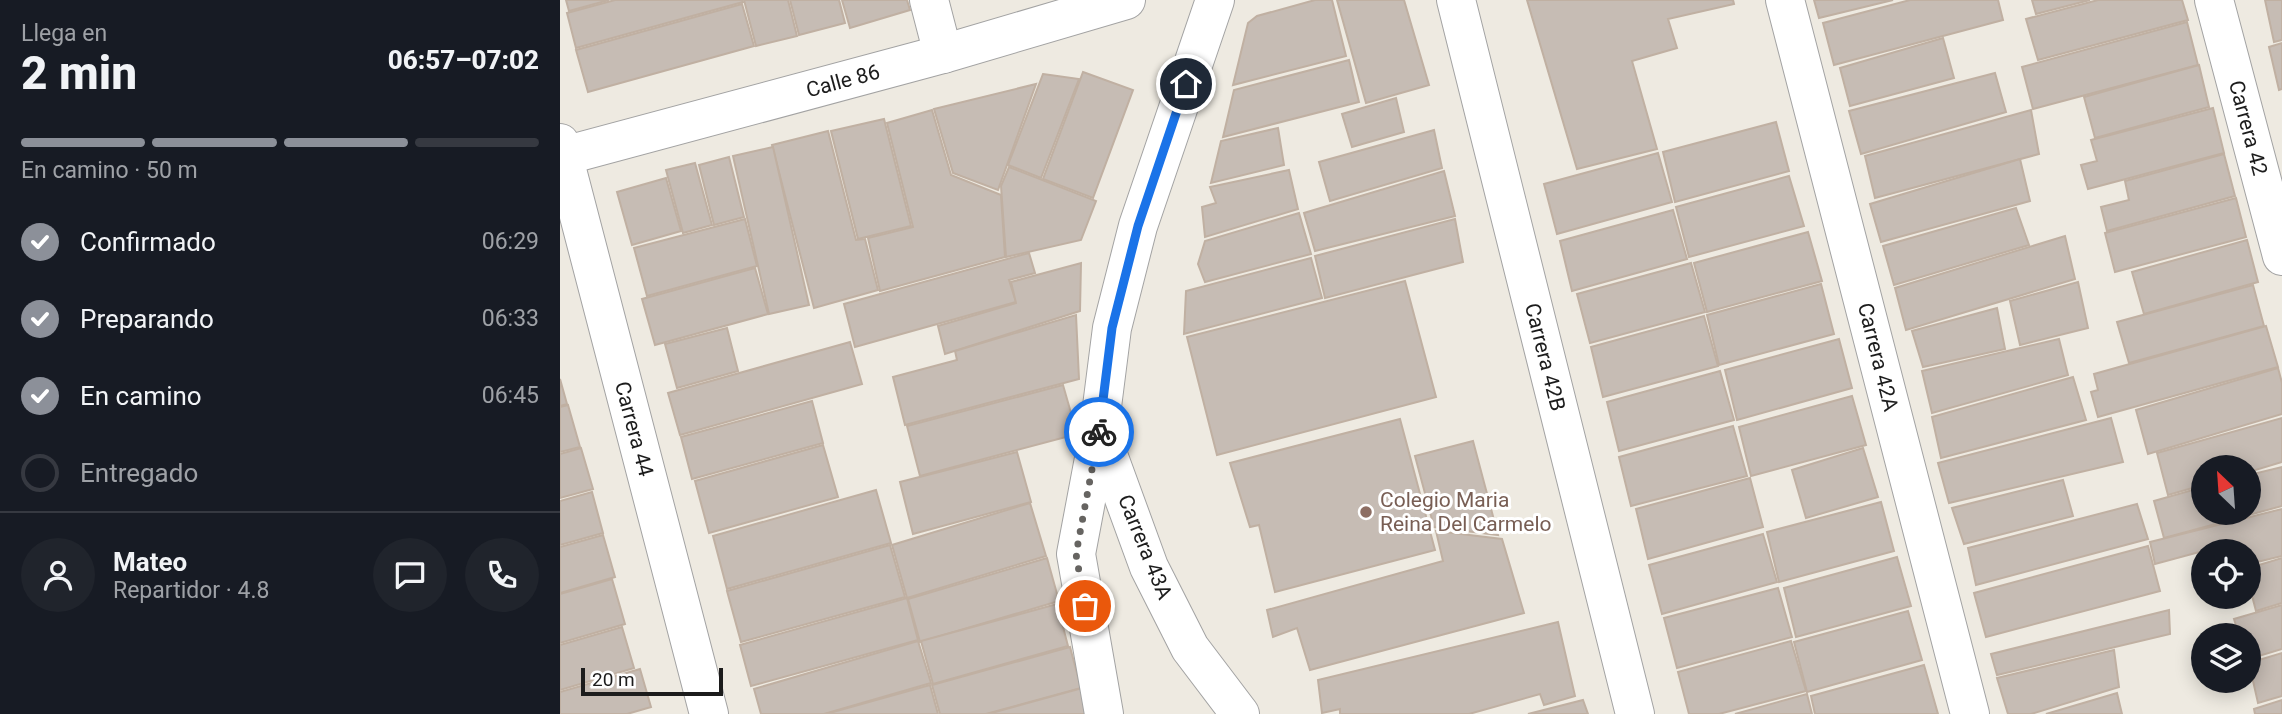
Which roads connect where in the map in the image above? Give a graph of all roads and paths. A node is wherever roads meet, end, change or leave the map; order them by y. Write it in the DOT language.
graph roads {
  1 [pos="929,0"];
  2 [pos="1126,0"];
  3 [pos="1215,0"];
  4 [pos="1456,0"];
  5 [pos="1785,0"];
  6 [pos="2214,0"];
  7 [pos="943,54"];
  8 [pos="561,152"];
  9 [pos="2282,256"];
  10 [pos="1100,430"];
  11 [pos="709,714"];
  12 [pos="1104,714"];
  13 [pos="1240,714"];
  14 [pos="1635,714"];
  15 [pos="1970,714"];
  1 -- 7 [label="street"];
  2 -- 7 [label="street, Calle 86"];
  3 -- 10 [label="street, Carrera 43A"];
  4 -- 14 [label="street, Carrera 42B"];
  5 -- 15 [label="street, Carrera 42A"];
  6 -- 9 [label="street, Carrera 42"];
  7 -- 8 [label="street, Calle 86"];
  8 -- 11 [label="street, Carrera 44"];
  10 -- 12 [label="street"];
  10 -- 13 [label="street, Carrera 43A"];
}
